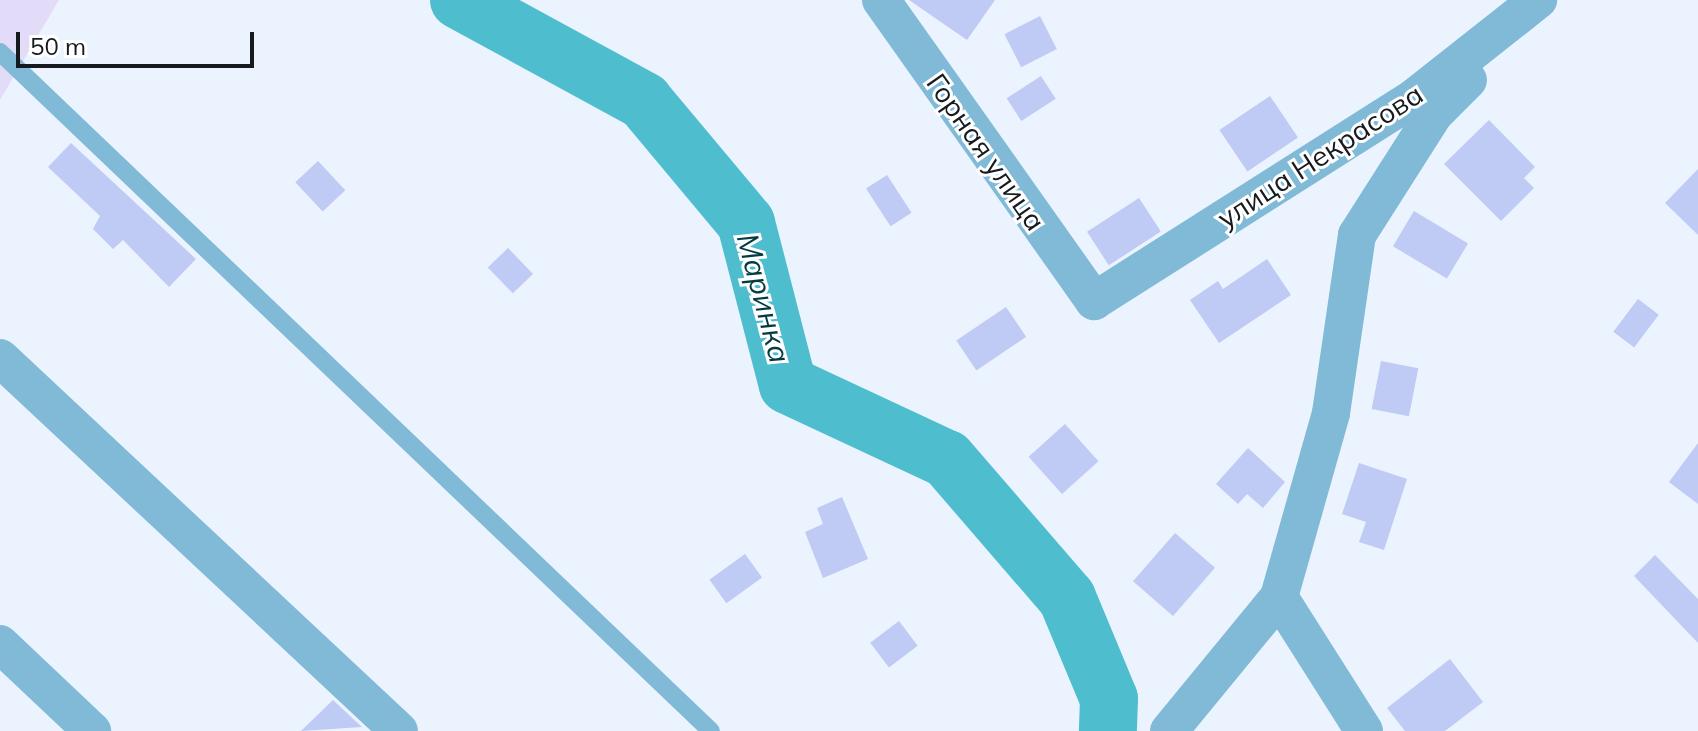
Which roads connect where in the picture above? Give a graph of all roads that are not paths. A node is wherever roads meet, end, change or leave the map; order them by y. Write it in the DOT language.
graph roads {
  1 [pos="881,0"];
  2 [pos="1538,0"];
  3 [pos="1548,0"];
  4 [pos="0,52"];
  5 [pos="1094,301"];
  6 [pos="0,358"];
  7 [pos="1279,597"];
  8 [pos="0,644"];
  9 [pos="92,731"];
  10 [pos="399,731"];
  11 [pos="711,731"];
  12 [pos="1169,731"];
  13 [pos="1364,731"];
  1 -- 5 [label="street, Горная улица"];
  2 -- 5 [label="street, улица Некрасова"];
  3 -- 7 [label="street"];
  4 -- 11 [label="lane"];
  6 -- 10 [label="street"];
  7 -- 12 [label="street"];
  7 -- 13 [label="street"];
  8 -- 9 [label="street"];
}
